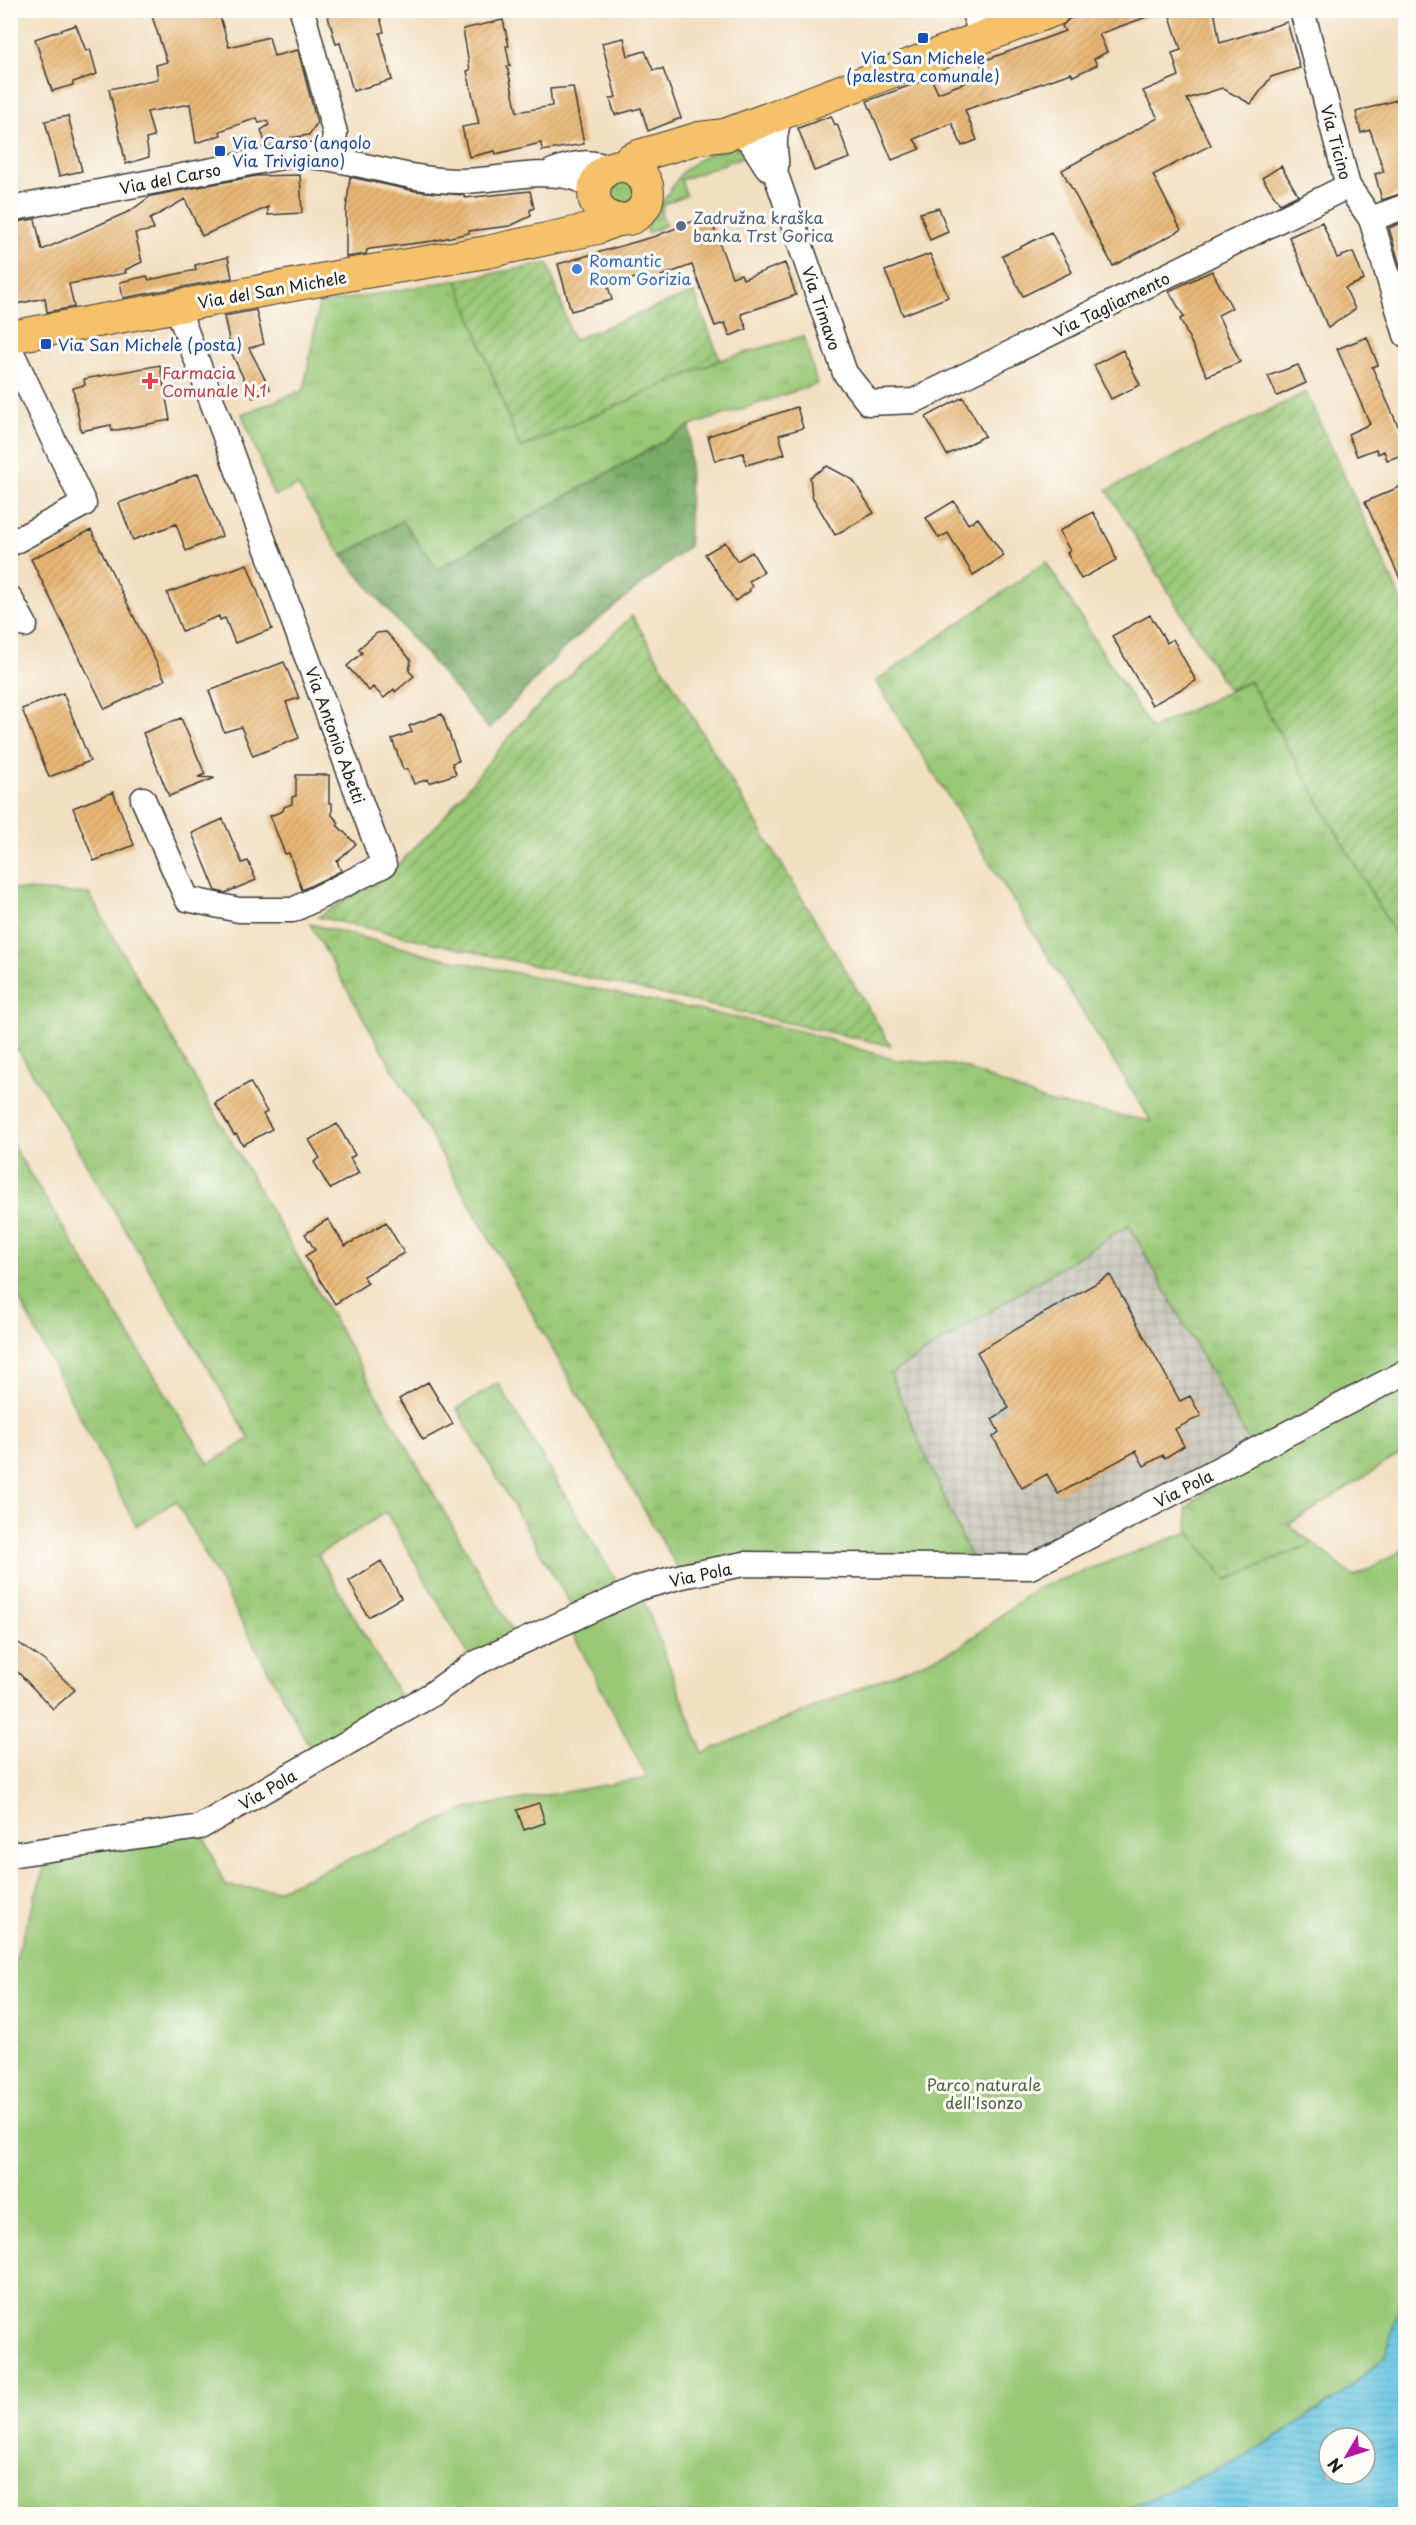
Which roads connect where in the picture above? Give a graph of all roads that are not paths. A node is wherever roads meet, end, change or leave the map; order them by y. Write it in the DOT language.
graph roads {
  1 [pos="302,10"];
  2 [pos="1054,10"];
  3 [pos="1302,10"];
  4 [pos="978,24"];
  5 [pos="782,112"];
  6 [pos="731,133"];
  7 [pos="332,158"];
  8 [pos="775,172"];
  9 [pos="1348,186"];
  10 [pos="608,189"];
  11 [pos="648,195"];
  12 [pos="1406,206"];
  13 [pos="10,209"];
  14 [pos="1371,219"];
  15 [pos="177,307"];
  16 [pos="1406,335"];
  17 [pos="10,337"];
  18 [pos="10,349"];
  19 [pos="869,403"];
  20 [pos="10,544"];
  21 [pos="10,598"];
  22 [pos="25,625"];
  23 [pos="143,799"];
  24 [pos="1406,1372"];
  25 [pos="10,1855"];
  1 -- 7 [label="street"];
  2 -- 4 [label="main road, Via del San Michele"];
  3 -- 9 [label="street, Via Ticino"];
  4 -- 5 [label="main road, Via del San Michele"];
  5 -- 6 [label="main road, Via del San Michele"];
  5 -- 8 [label="street, Via Timavo"];
  6 -- 8 [label="street, Via Timavo"];
  6 -- 10 [label="main road, Via del San Michele"];
  6 -- 11 [label="main road, Via del San Michele"];
  7 -- 10 [label="street, Via del Carso"];
  7 -- 13 [label="street, Via del Carso"];
  8 -- 19 [label="street, Via Timavo"];
  9 -- 14 [label="street, Via Ticino"];
  9 -- 19 [label="street, Via Tagliamento"];
  10 -- 11 [label="main road"];
  10 -- 11 [label="main road, Via del San Michele"];
  10 -- 15 [label="main road, Via del San Michele"];
  12 -- 14 [label="street"];
  14 -- 16 [label="street, Via Ticino"];
  15 -- 17 [label="main road, Via del San Michele"];
  15 -- 23 [label="street, Via Antonio Abetti"];
  18 -- 20 [label="street"];
  21 -- 22 [label="street"];
  24 -- 25 [label="street, Via Pola"];
}
